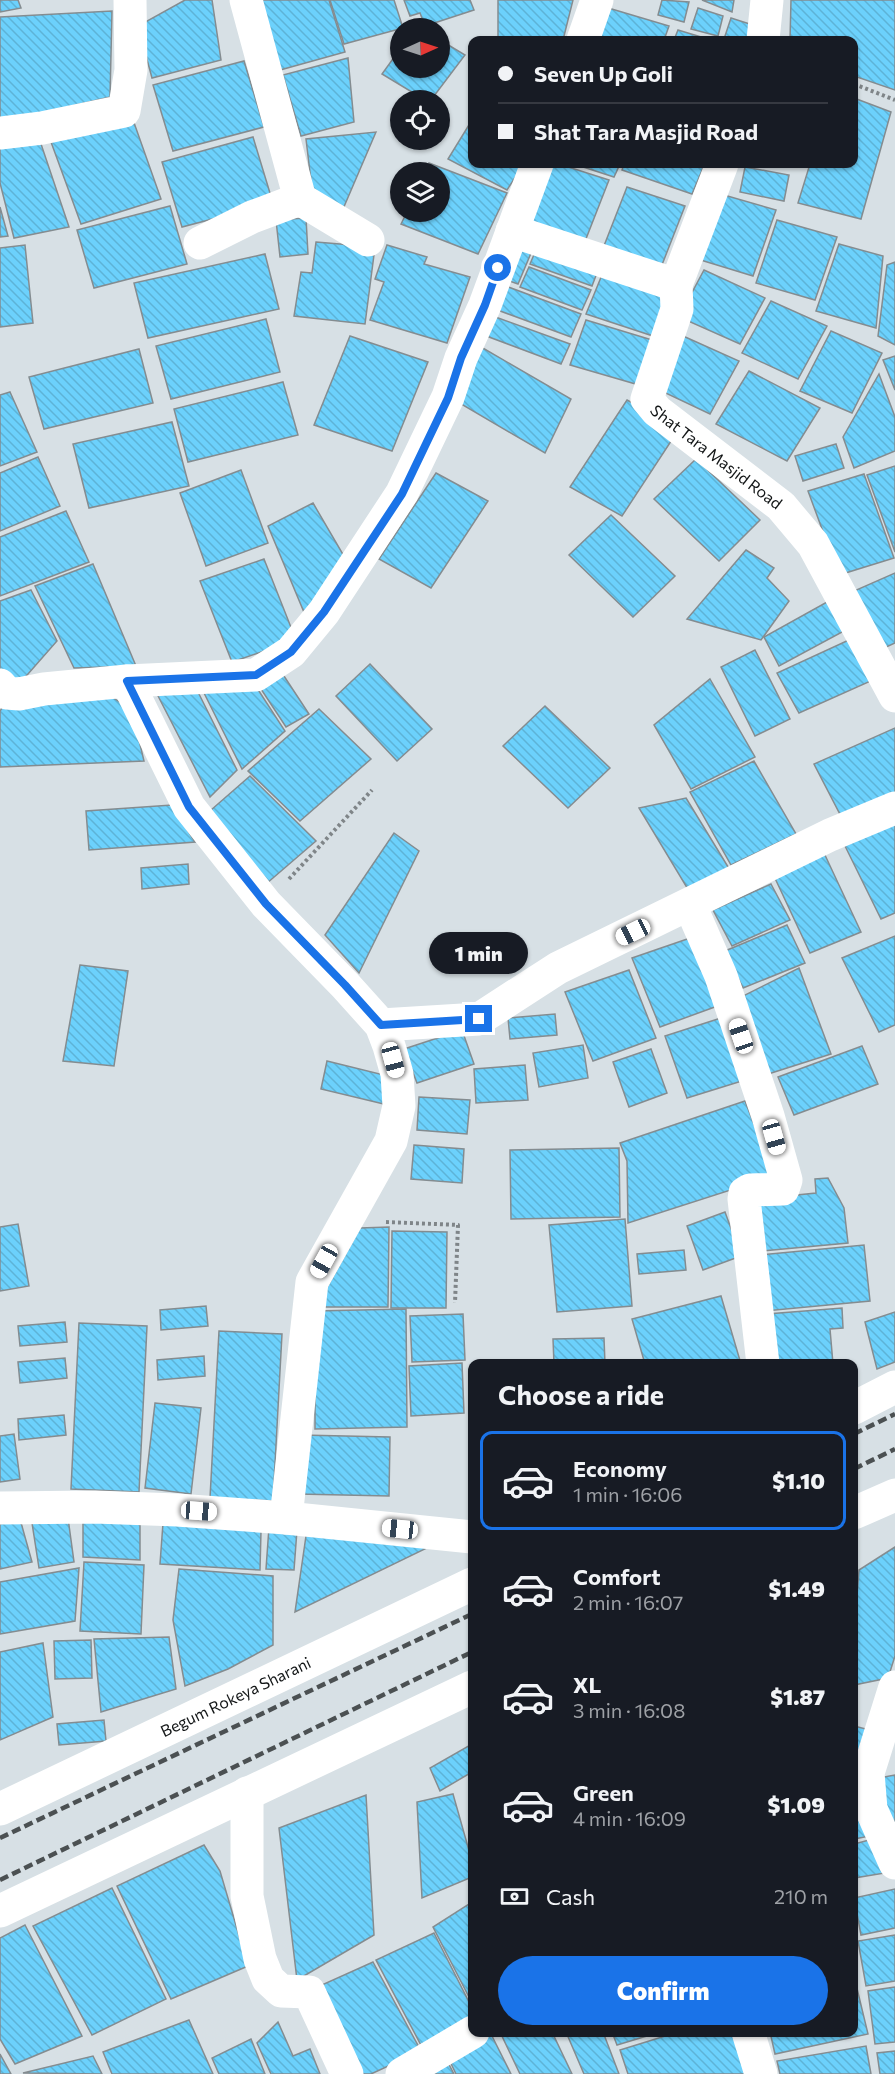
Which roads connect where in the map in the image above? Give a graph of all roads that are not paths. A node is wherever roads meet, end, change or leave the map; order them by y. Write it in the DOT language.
graph roads {
  1 [pos="133,0"];
  2 [pos="246,0"];
  3 [pos="597,0"];
  4 [pos="767,0"];
  5 [pos="584,36"];
  6 [pos="763,36"];
  7 [pos="0,133"];
  8 [pos="536,168"];
  9 [pos="720,168"];
  10 [pos="300,199"];
  11 [pos="512,231"];
  12 [pos="368,240"];
  13 [pos="200,243"];
  14 [pos="676,285"];
  15 [pos="127,681"];
  16 [pos="0,685"];
  17 [pos="895,696"];
  18 [pos="895,808"];
  19 [pos="690,905"];
  20 [pos="381,1025"];
  21 [pos="762,1359"];
  22 [pos="895,1387"];
  23 [pos="858,1406"];
  24 [pos="895,1495"];
  25 [pos="0,1508"];
  26 [pos="858,1511"];
  27 [pos="286,1518"];
  28 [pos="468,1537"];
  29 [pos="468,1586"];
  30 [pos="895,1687"];
  31 [pos="468,1689"];
  32 [pos="247,1793"];
  33 [pos="0,1809"];
  34 [pos="895,1863"];
  35 [pos="0,1911"];
  36 [pos="468,2035"];
  37 [pos="750,2037"];
  38 [pos="347,2074"];
  39 [pos="402,2074"];
  40 [pos="761,2074"];
  1 -- 7 [label="street"];
  2 -- 10 [label="street"];
  3 -- 5 [label="street"];
  4 -- 6 [label="street"];
  8 -- 11 [label="street"];
  9 -- 14 [label="street, Shat Tara Masjid Road"];
  10 -- 12 [label="street"];
  10 -- 13 [label="street"];
  11 -- 14 [label="street"];
  11 -- 15 [label="street"];
  14 -- 17 [label="street, Shat Tara Masjid Road"];
  15 -- 16 [label="street"];
  15 -- 20 [label="street"];
  18 -- 19 [label="street"];
  19 -- 20 [label="street"];
  19 -- 21 [label="street"];
  20 -- 27 [label="street"];
  22 -- 23 [label="street"];
  24 -- 26 [label="street"];
  25 -- 27 [label="street"];
  27 -- 28 [label="street"];
  29 -- 33 [label="street, Begum Rokeya Sharani"];
  30 -- 34 [label="street"];
  31 -- 32 [label="street"];
  32 -- 35 [label="street"];
  32 -- 38 [label="street"];
  36 -- 39 [label="street"];
  37 -- 40 [label="street"];
}
